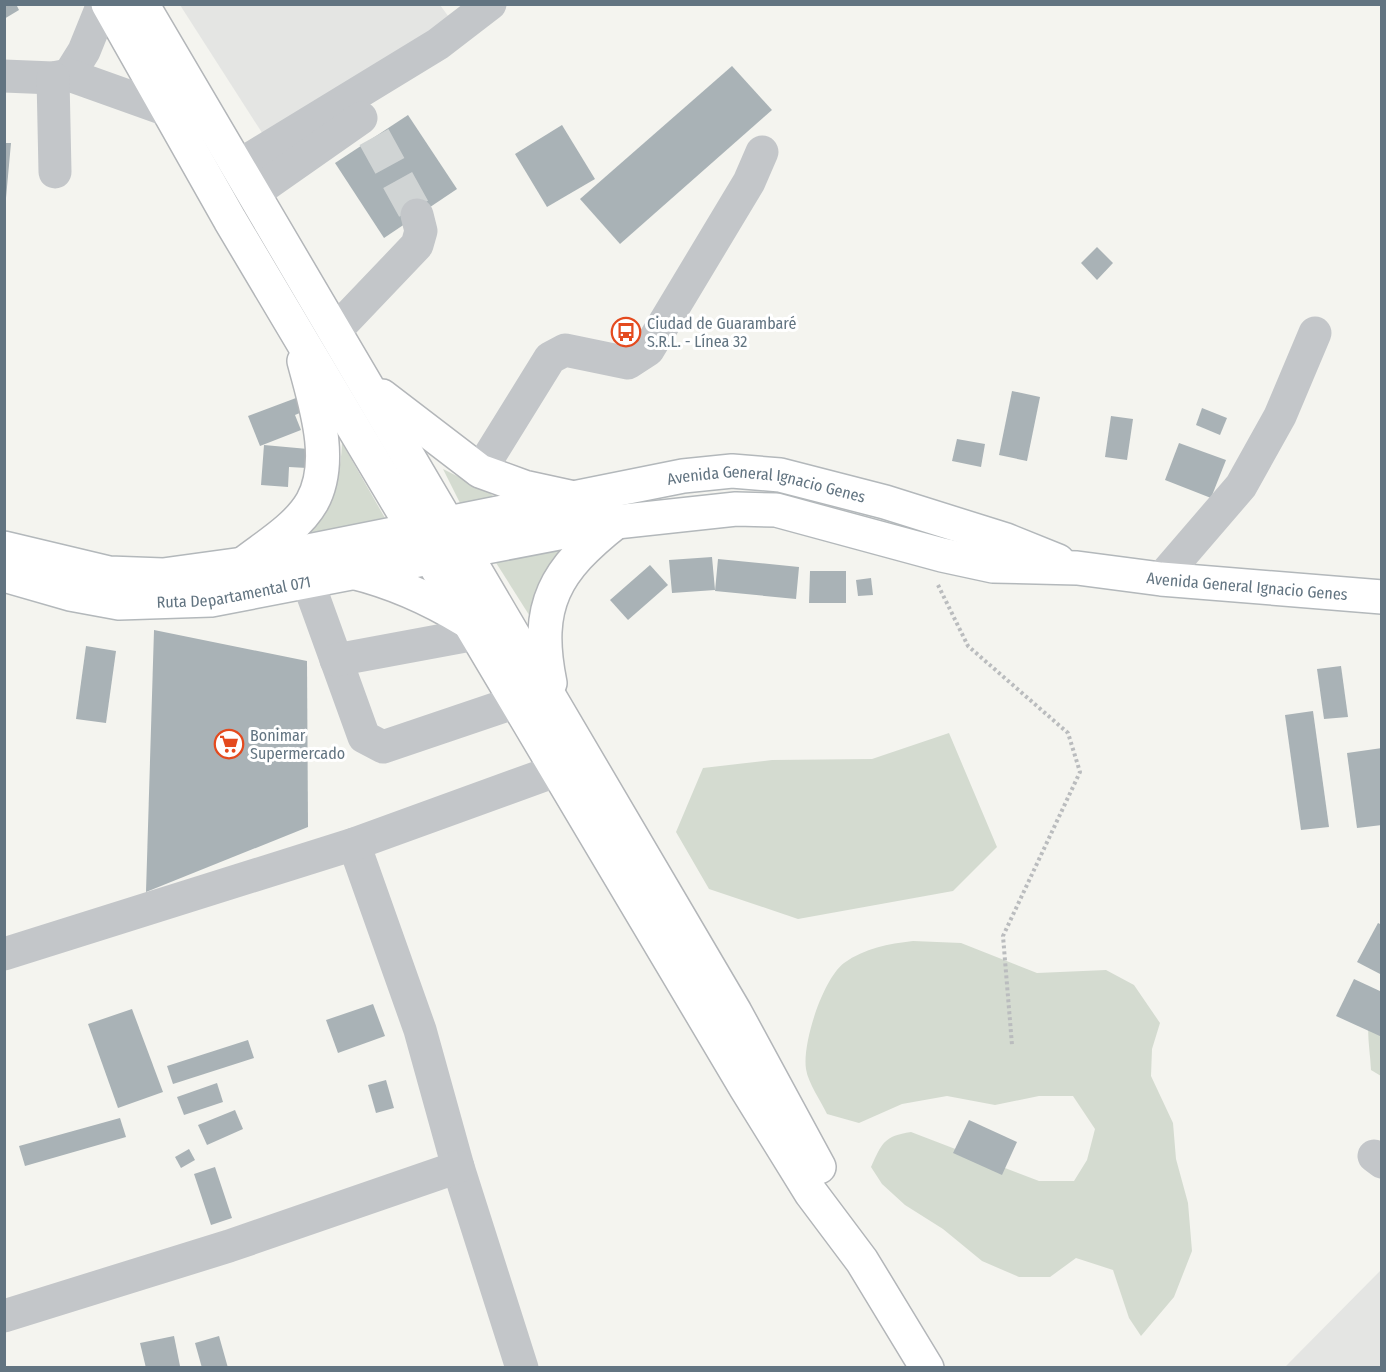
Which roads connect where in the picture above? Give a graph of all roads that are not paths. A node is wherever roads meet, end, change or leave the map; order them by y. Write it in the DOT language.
graph roads {
  1 [pos="103,4"];
  2 [pos="108,4"];
  3 [pos="142,4"];
  4 [pos="490,4"];
  5 [pos="4,76"];
  6 [pos="61,76"];
  7 [pos="167,110"];
  8 [pos="762,152"];
  9 [pos="55,172"];
  10 [pos="246,180"];
  11 [pos="417,215"];
  12 [pos="297,330"];
  13 [pos="335,331"];
  14 [pos="1315,333"];
  15 [pos="366,383"];
  16 [pos="480,471"];
  17 [pos="570,497"];
  18 [pos="616,522"];
  19 [pos="414,528"];
  20 [pos="456,537"];
  21 [pos="4,548"];
  22 [pos="429,557"];
  23 [pos="243,564"];
  24 [pos="1077,568"];
  25 [pos="352,572"];
  26 [pos="4,574"];
  27 [pos="1161,579"];
  28 [pos="308,582"];
  29 [pos="1382,597"];
  30 [pos="472,628"];
  31 [pos="336,660"];
  32 [pos="516,702"];
  33 [pos="554,703"];
  34 [pos="558,770"];
  35 [pos="354,844"];
  36 [pos="4,954"];
  37 [pos="458,1167"];
  38 [pos="862,1261"];
  39 [pos="4,1316"];
  40 [pos="522,1368"];
  41 [pos="927,1368"];
  1 -- 6 [label="street"];
  2 -- 7 [label="main road"];
  3 -- 10 [label="main road"];
  4 -- 10 [label="street"];
  5 -- 6 [label="street"];
  6 -- 7 [label="street"];
  6 -- 9 [label="street"];
  7 -- 12 [label="main road"];
  8 -- 16 [label="street"];
  10 -- 13 [label="main road"];
  11 -- 13 [label="street"];
  12 -- 19 [label="main road"];
  12 -- 23 [label="main road"];
  13 -- 15 [label="main road"];
  14 -- 27 [label="street"];
  15 -- 16 [label="main road"];
  15 -- 20 [label="main road"];
  16 -- 17 [label="main road"];
  17 -- 20 [label="main road, Avenida General Ignacio Genes"];
  17 -- 24 [label="main road, Avenida General Ignacio Genes"];
  18 -- 20 [label="main road, Avenida General Ignacio Genes"];
  18 -- 24 [label="main road, Avenida General Ignacio Genes"];
  18 -- 33 [label="main road"];
  19 -- 20 [label="main road, Ruta Departamental 071"];
  19 -- 22 [label="main road"];
  19 -- 23 [label="main road, Ruta Departamental 071"];
  20 -- 22 [label="main road, Ruta Departamental 071"];
  20 -- 33 [label="main road"];
  21 -- 23 [label="main road, Ruta Departamental 071"];
  22 -- 25 [label="main road, Ruta Departamental 071"];
  22 -- 30 [label="main road"];
  24 -- 27 [label="main road, Avenida General Ignacio Genes"];
  25 -- 28 [label="main road, Ruta Departamental 071"];
  25 -- 30 [label="main road"];
  26 -- 28 [label="main road, Ruta Departamental 071"];
  27 -- 29 [label="main road, Avenida General Ignacio Genes"];
  28 -- 31 [label="street"];
  30 -- 31 [label="street"];
  30 -- 32 [label="main road"];
  31 -- 32 [label="street"];
  32 -- 34 [label="main road"];
  33 -- 38 [label="main road"];
  34 -- 35 [label="street"];
  34 -- 38 [label="main road"];
  35 -- 36 [label="street"];
  35 -- 37 [label="street"];
  37 -- 39 [label="street"];
  37 -- 40 [label="street"];
  38 -- 41 [label="main road"];
}
